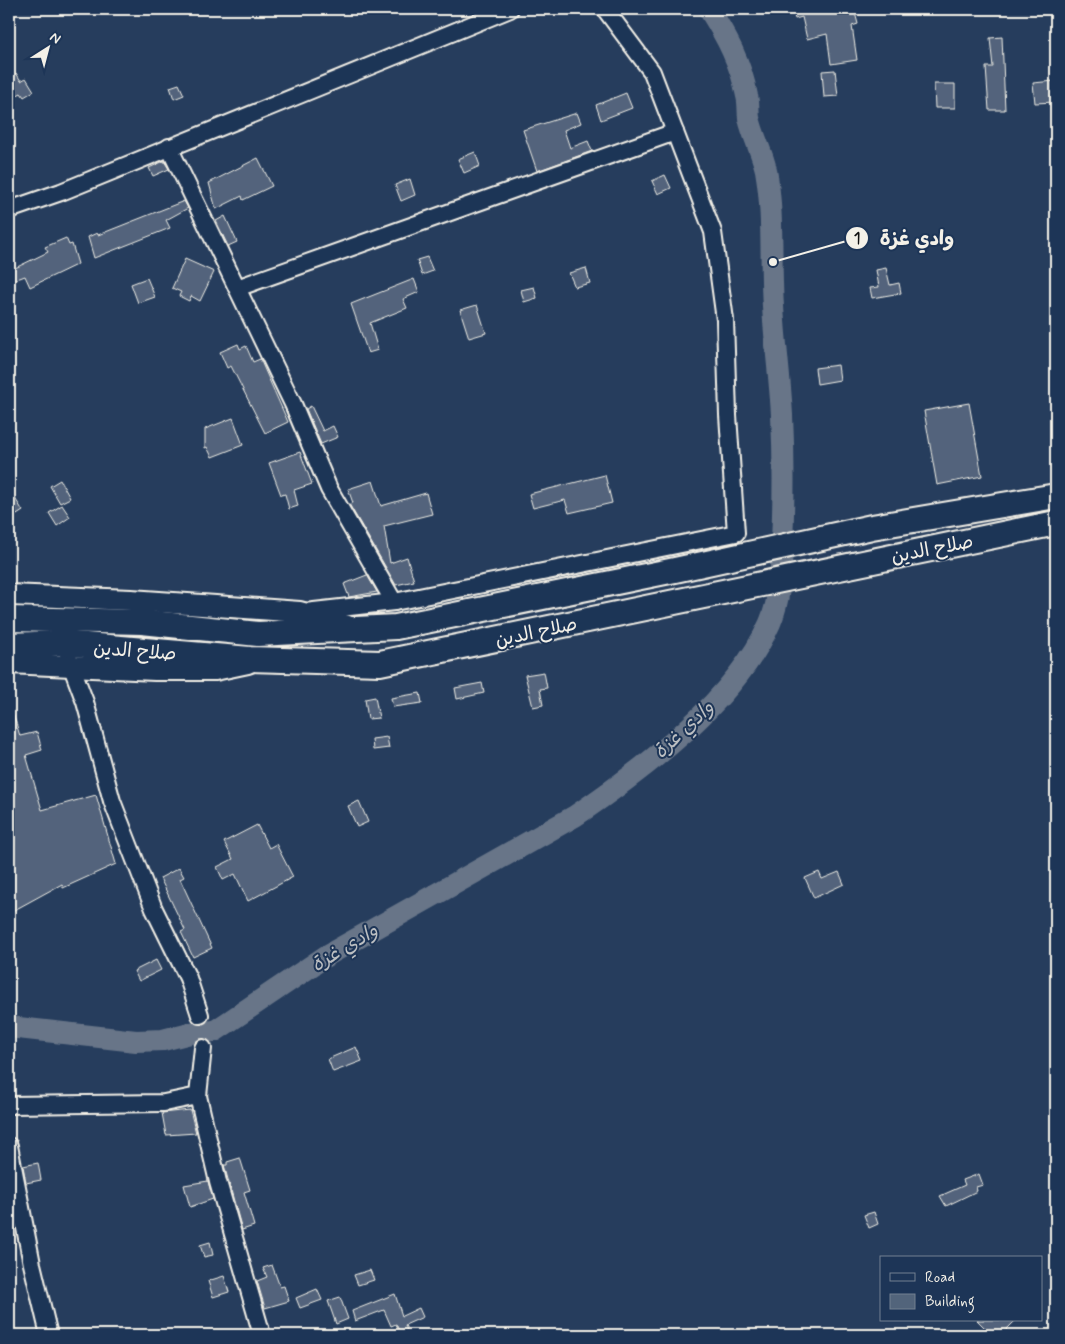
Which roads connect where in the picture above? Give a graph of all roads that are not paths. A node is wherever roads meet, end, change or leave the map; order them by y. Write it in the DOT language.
graph roads {
  1 [pos="510,9"];
  2 [pos="605,9"];
  3 [pos="675,132"];
  4 [pos="169,147"];
  5 [pos="9,210"];
  6 [pos="237,288"];
  7 [pos="1056,496"];
  8 [pos="1056,523"];
  9 [pos="9,595"];
  10 [pos="394,602"];
  11 [pos="300,612"];
  12 [pos="9,619"];
  13 [pos="358,629"];
  14 [pos="62,643"];
  15 [pos="9,645"];
  16 [pos="266,660"];
  17 [pos="9,663"];
  18 [pos="71,665"];
  19 [pos="200,1015"];
  20 [pos="203,1048"];
  21 [pos="198,1096"];
  22 [pos="9,1105"];
  23 [pos="9,1146"];
  24 [pos="49,1335"];
  25 [pos="262,1335"];
  1 -- 4 [label="street"];
  2 -- 3 [label="street"];
  3 -- 6 [label="street"];
  3 -- 10 [label="street"];
  4 -- 5 [label="street"];
  4 -- 6 [label="street"];
  6 -- 10 [label="street"];
  7 -- 13 [label="highway, صلاح الدين"];
  8 -- 16 [label="highway, صلاح الدين"];
  9 -- 11 [label="main road"];
  10 -- 11 [label="street"];
  11 -- 13 [label="main road"];
  12 -- 13 [label="highway, صلاح الدين"];
  14 -- 15 [label="highway, صلاح الدين"];
  14 -- 16 [label="highway, صلاح الدين"];
  14 -- 18 [label="street"];
  16 -- 18 [label="main road"];
  17 -- 18 [label="main road"];
  18 -- 19 [label="street"];
  20 -- 21 [label="street"];
  21 -- 22 [label="street"];
  21 -- 25 [label="street"];
  23 -- 24 [label="street"];
}
